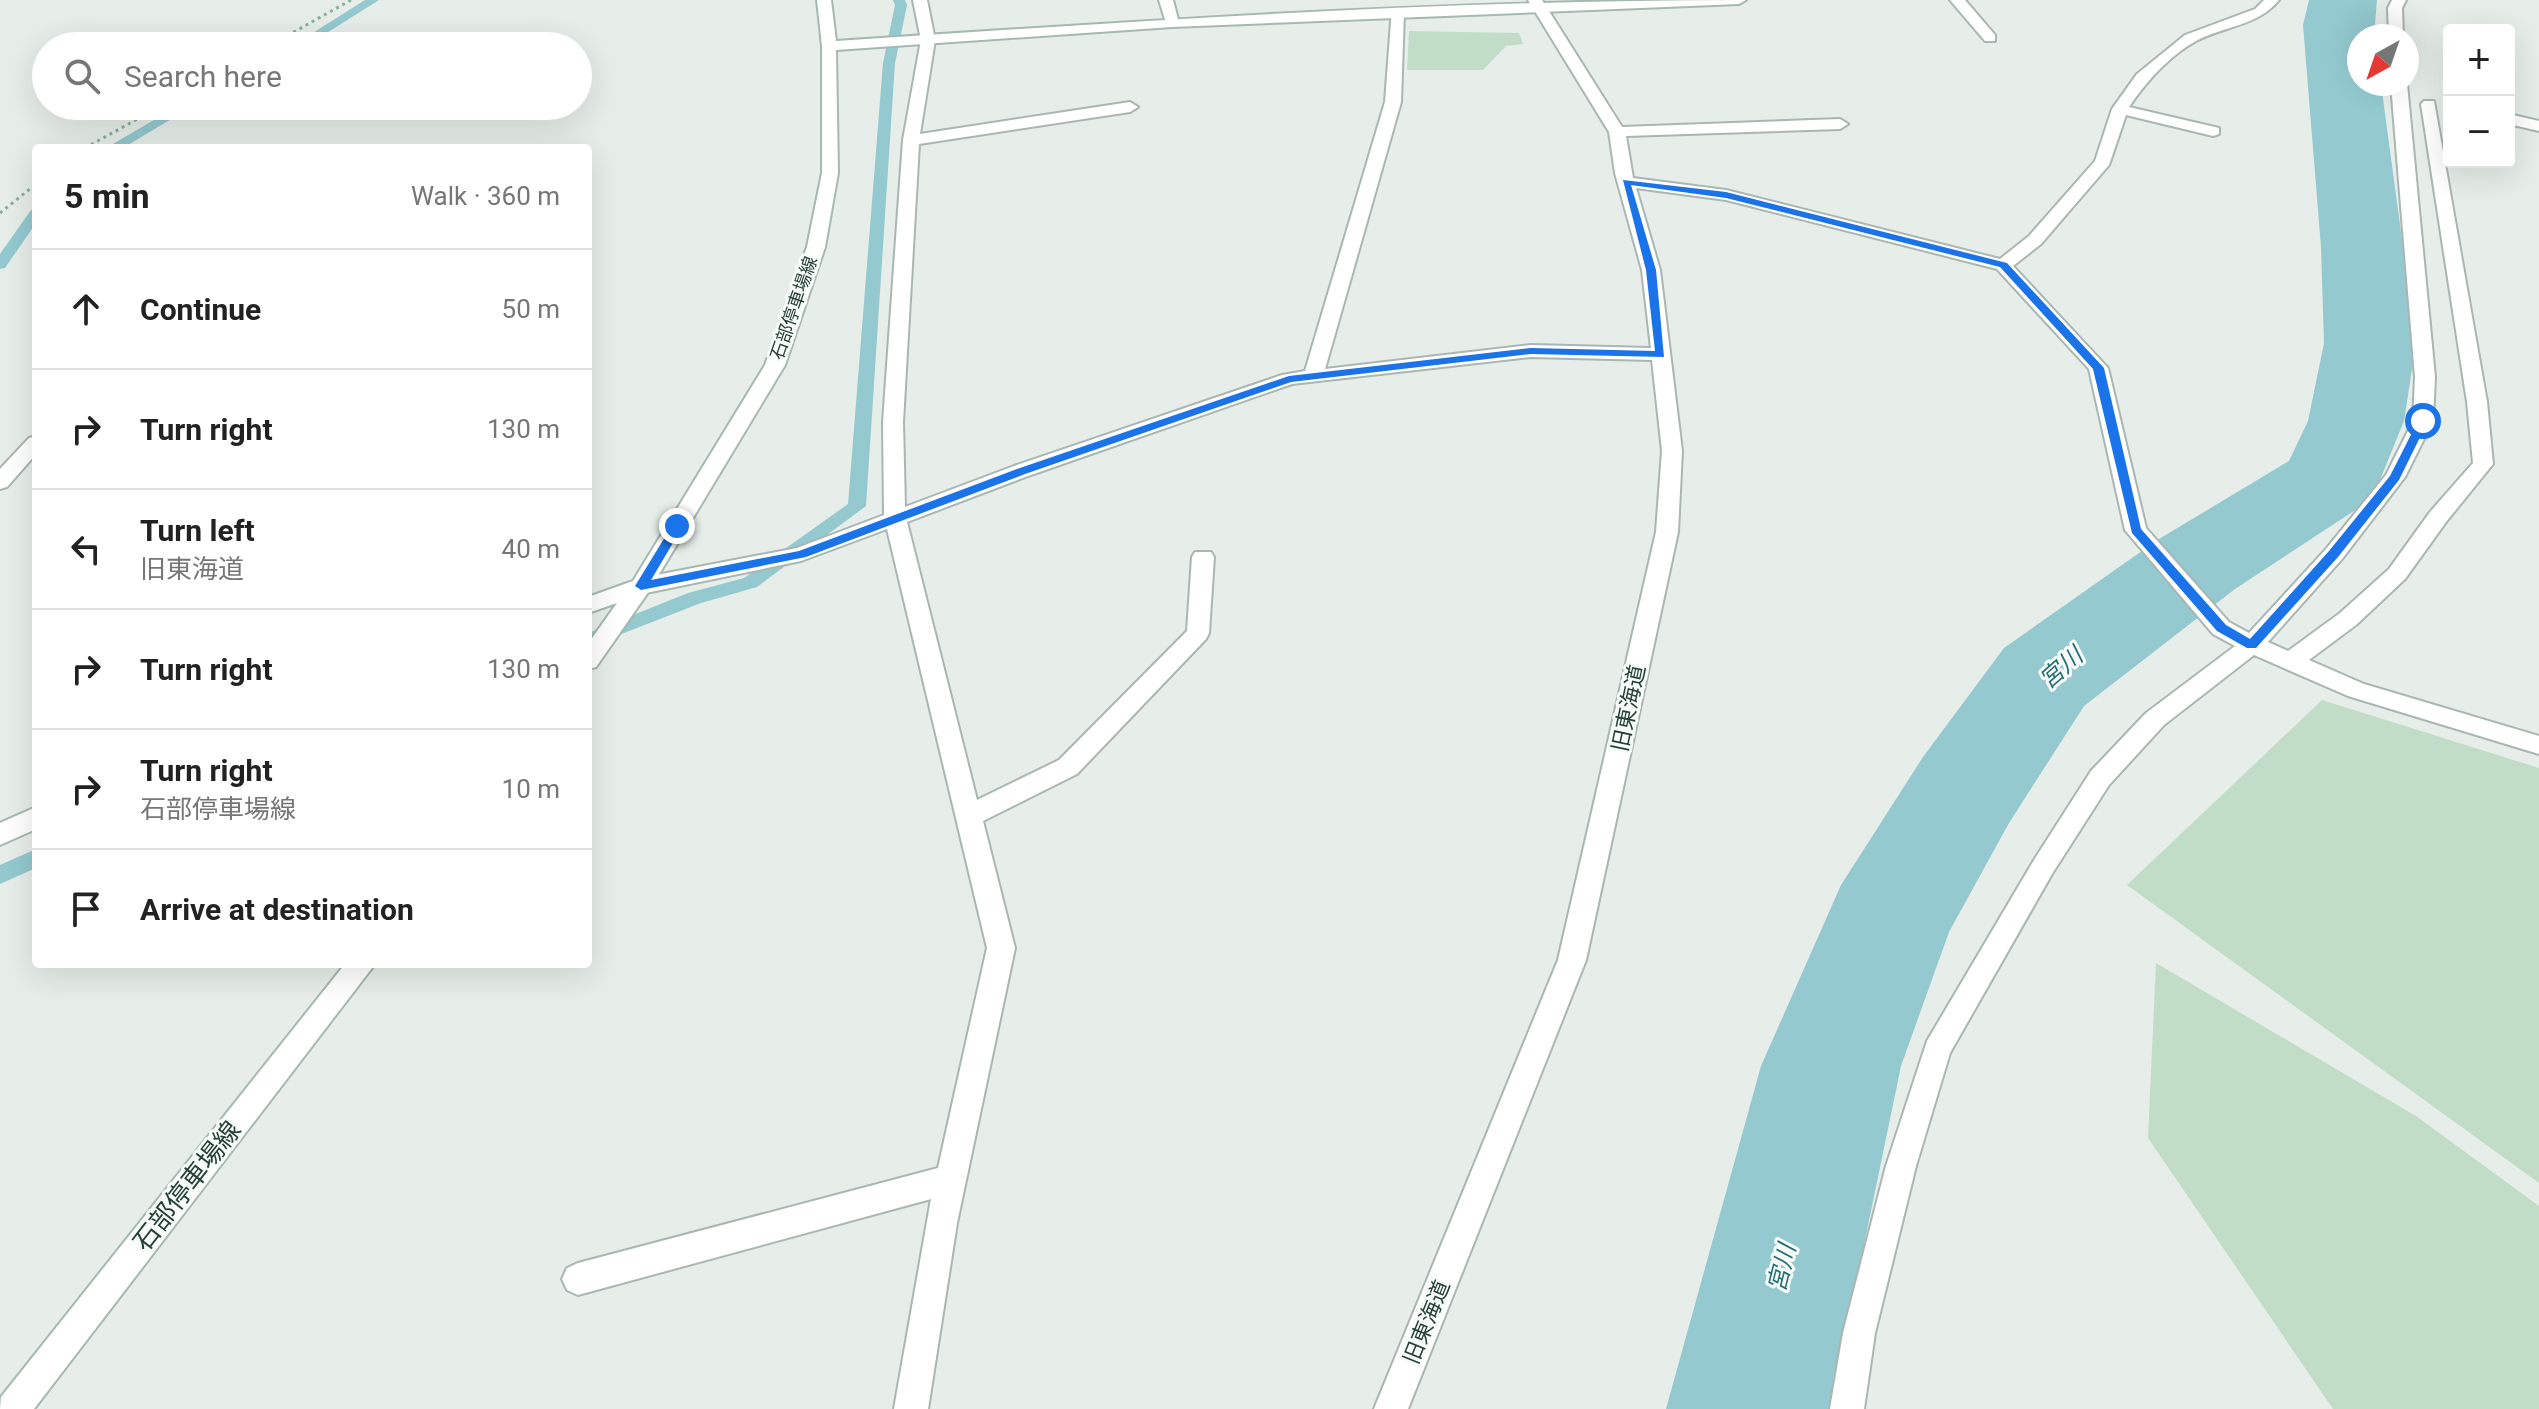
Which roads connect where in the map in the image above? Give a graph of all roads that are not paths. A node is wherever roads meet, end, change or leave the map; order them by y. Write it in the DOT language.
graph roads {
  1 [pos="824,0"];
  2 [pos="920,0"];
  3 [pos="1166,0"];
  4 [pos="1739,0"];
  5 [pos="1957,0"];
  6 [pos="2272,0"];
  7 [pos="2399,0"];
  8 [pos="1537,5"];
  9 [pos="1397,12"];
  10 [pos="1172,23"];
  11 [pos="2396,24"];
  12 [pos="1990,38"];
  13 [pos="928,40"];
  14 [pos="829,46"];
  15 [pos="2400,96"];
  16 [pos="2412,96"];
  17 [pos="2439,105"];
  18 [pos="1130,107"];
  19 [pos="2120,109"];
  20 [pos="2515,120"];
  21 [pos="1840,124"];
  22 [pos="2539,126"];
  23 [pos="2213,131"];
  24 [pos="1617,132"];
  25 [pos="911,140"];
  26 [pos="1626,182"];
  27 [pos="2003,265"];
  28 [pos="1660,354"];
  29 [pos="1313,376"];
  30 [pos="32,446"];
  31 [pos="0,482"];
  32 [pos="895,517"];
  33 [pos="1203,557"];
  34 [pos="641,586"];
  35 [pos="592,604"];
  36 [pos="2252,645"];
  37 [pos="592,655"];
  38 [pos="2290,662"];
  39 [pos="2539,745"];
  40 [pos="969,816"];
  41 [pos="32,819"];
  42 [pos="0,835"];
  43 [pos="358,968"];
  44 [pos="951,1179"];
  45 [pos="578,1279"];
  46 [pos="13,1409"];
  47 [pos="911,1409"];
  48 [pos="1391,1409"];
  49 [pos="1847,1409"];
  1 -- 14 [label="street, 石部停車場線"];
  2 -- 13 [label="street"];
  3 -- 10 [label="street"];
  4 -- 8 [label="street"];
  5 -- 12 [label="street"];
  6 -- 19 [label="street"];
  7 -- 11 [label="street"];
  8 -- 9 [label="street"];
  8 -- 24 [label="street, 旧東海道"];
  9 -- 10 [label="street"];
  9 -- 29 [label="street"];
  10 -- 13 [label="street"];
  13 -- 14 [label="street"];
  13 -- 25 [label="street"];
  14 -- 34 [label="street, 石部停車場線"];
  15 -- 36 [label="street"];
  16 -- 17 [label="street"];
  17 -- 38 [label="street"];
  18 -- 25 [label="street"];
  19 -- 23 [label="street"];
  19 -- 27 [label="street"];
  20 -- 22 [label="street"];
  21 -- 24 [label="street"];
  24 -- 26 [label="street, 旧東海道"];
  25 -- 32 [label="street"];
  26 -- 27 [label="street"];
  26 -- 28 [label="street, 旧東海道"];
  27 -- 36 [label="street"];
  28 -- 29 [label="street"];
  28 -- 48 [label="street, 旧東海道"];
  29 -- 32 [label="street"];
  30 -- 31 [label="street"];
  32 -- 34 [label="street"];
  32 -- 40 [label="street"];
  33 -- 40 [label="street"];
  34 -- 35 [label="street"];
  34 -- 37 [label="street, 石部停車場線"];
  36 -- 38 [label="street"];
  36 -- 49 [label="street"];
  38 -- 39 [label="street"];
  40 -- 44 [label="street"];
  41 -- 42 [label="street"];
  43 -- 46 [label="street, 石部停車場線"];
  44 -- 45 [label="street"];
  44 -- 47 [label="street"];
}
